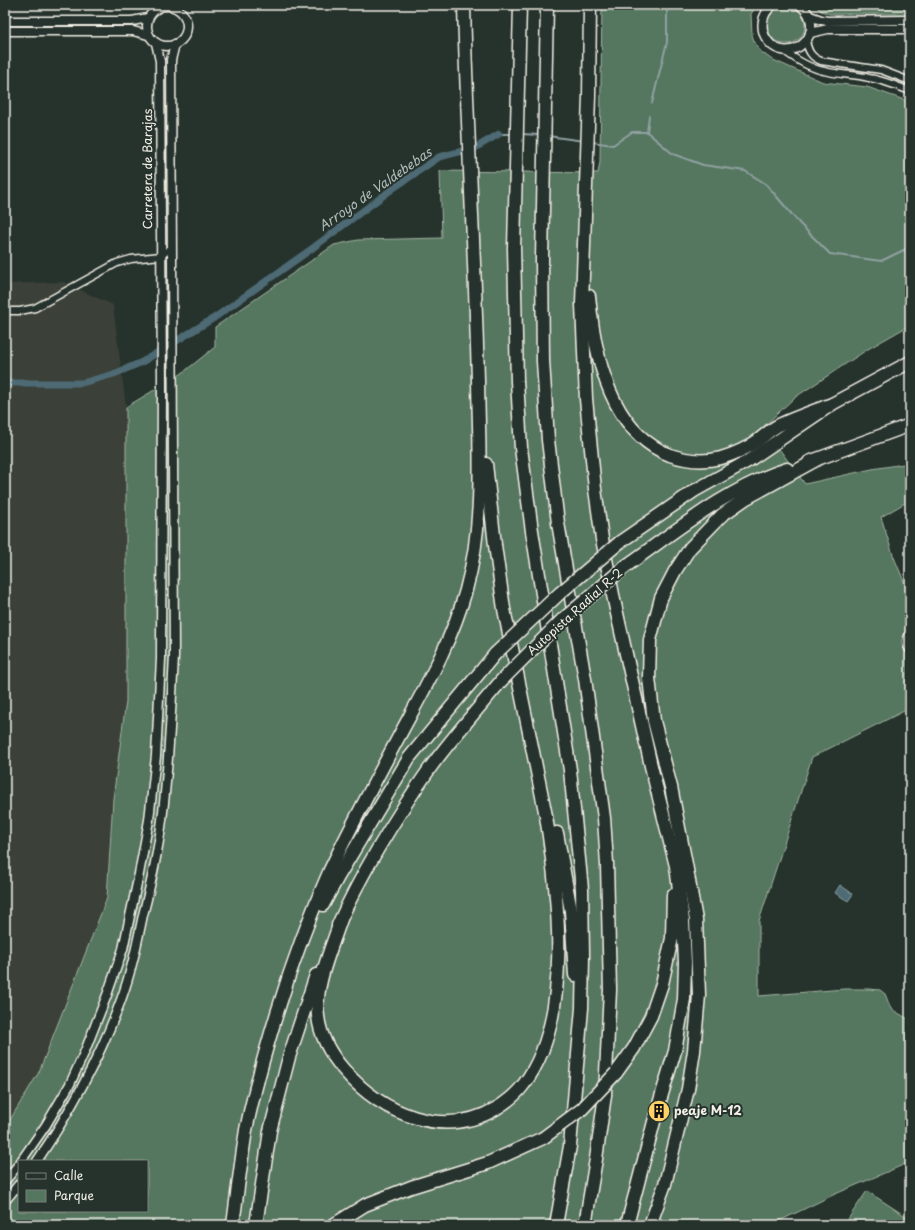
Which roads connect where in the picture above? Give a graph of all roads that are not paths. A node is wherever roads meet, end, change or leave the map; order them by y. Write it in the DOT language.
graph roads {
  1 [pos="464,5"];
  2 [pos="520,5"];
  3 [pos="548,5"];
  4 [pos="590,5"];
  5 [pos="773,5"];
  6 [pos="158,6"];
  7 [pos="174,6"];
  8 [pos="802,6"];
  9 [pos="810,16"];
  10 [pos="148,18"];
  11 [pos="910,20"];
  12 [pos="5,21"];
  13 [pos="910,29"];
  14 [pos="5,31"];
  15 [pos="810,33"];
  16 [pos="148,35"];
  17 [pos="806,41"];
  18 [pos="156,43"];
  19 [pos="174,44"];
  20 [pos="783,50"];
  21 [pos="910,81"];
  22 [pos="910,91"];
  23 [pos="584,241"];
  24 [pos="172,247"];
  25 [pos="161,256"];
  26 [pos="5,311"];
  27 [pos="477,329"];
  28 [pos="910,362"];
  29 [pos="832,404"];
  30 [pos="910,425"];
  31 [pos="816,460"];
  32 [pos="910,633"];
  33 [pos="910,651"];
  34 [pos="522,691"];
  35 [pos="661,803"];
  36 [pos="341,919"];
  37 [pos="286,985"];
  38 [pos="574,1100"];
  39 [pos="22,1160"];
  40 [pos="38,1160"];
  41 [pos="18,1165"];
  42 [pos="5,1181"];
  43 [pos="18,1185"];
  44 [pos="5,1201"];
  45 [pos="233,1225"];
  46 [pos="256,1225"];
  47 [pos="333,1225"];
  48 [pos="556,1225"];
  49 [pos="586,1225"];
  50 [pos="628,1225"];
  51 [pos="650,1225"];
  1 -- 27 [label="highway"];
  2 -- 38 [label="highway"];
  3 -- 49 [label="highway"];
  4 -- 23 [label="highway"];
  5 -- 20 [label="street"];
  6 -- 7 [label="street"];
  6 -- 10 [label="street"];
  7 -- 19 [label="street"];
  8 -- 9 [label="street"];
  9 -- 11 [label="street"];
  9 -- 15 [label="street"];
  10 -- 12 [label="street"];
  10 -- 16 [label="street"];
  13 -- 15 [label="street"];
  14 -- 16 [label="street"];
  15 -- 17 [label="street"];
  16 -- 18 [label="street"];
  17 -- 20 [label="street"];
  17 -- 21 [label="street"];
  18 -- 19 [label="street"];
  18 -- 25 [label="street, Carretera de Barajas"];
  19 -- 24 [label="street, Carretera de Barajas"];
  20 -- 22 [label="street"];
  23 -- 29 [label="highway"];
  23 -- 35 [label="highway"];
  24 -- 25 [label="street"];
  24 -- 40 [label="street, Carretera de Barajas"];
  25 -- 26 [label="street"];
  25 -- 39 [label="street, Carretera de Barajas"];
  27 -- 34 [label="highway"];
  27 -- 37 [label="highway"];
  28 -- 29 [label="highway, Autopista Radial R-2"];
  29 -- 37 [label="highway, Autopista Radial R-2, bridge"];
  30 -- 31 [label="highway, Autopista Radial R-2"];
  31 -- 36 [label="highway, Autopista Radial R-2, bridge"];
  31 -- 51 [label="highway"];
  32 -- 33 [label="street"];
  34 -- 36 [label="highway"];
  34 -- 38 [label="highway"];
  35 -- 47 [label="highway, bridge"];
  35 -- 50 [label="highway"];
  36 -- 46 [label="highway"];
  37 -- 45 [label="highway"];
  38 -- 48 [label="highway"];
  41 -- 42 [label="street"];
  43 -- 44 [label="street"];
}
